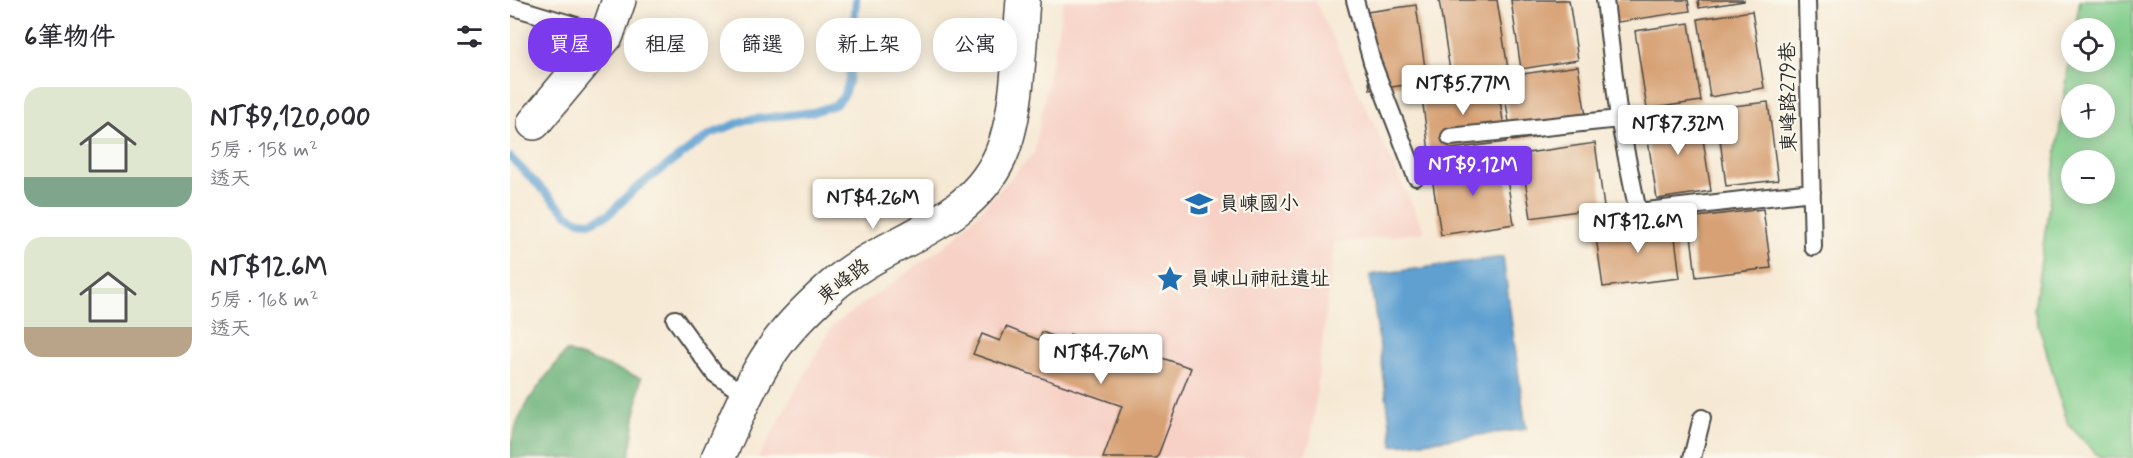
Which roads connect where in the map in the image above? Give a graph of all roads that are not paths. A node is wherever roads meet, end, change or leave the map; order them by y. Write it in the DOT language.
graph roads {
  1 [pos="619,0"];
  2 [pos="1023,0"];
  3 [pos="1355,0"];
  4 [pos="1605,0"];
  5 [pos="1808,0"];
  6 [pos="510,6"];
  7 [pos="552,18"];
  8 [pos="612,20"];
  9 [pos="576,72"];
  10 [pos="1619,119"];
  11 [pos="534,123"];
  12 [pos="1450,137"];
  13 [pos="1416,177"];
  14 [pos="1812,192"];
  15 [pos="1813,248"];
  16 [pos="675,319"];
  17 [pos="747,396"];
  18 [pos="1702,418"];
  19 [pos="718,458"];
  20 [pos="1692,458"];
  1 -- 8 [label="main road"];
  2 -- 17 [label="main road, 東峰路"];
  3 -- 13 [label="lane"];
  4 -- 10 [label="lane"];
  5 -- 14 [label="lane, 東峰路279巷"];
  6 -- 7 [label="lane"];
  9 -- 11 [label="main road"];
  10 -- 12 [label="lane"];
  10 -- 14 [label="lane"];
  14 -- 15 [label="lane, 東峰路279巷"];
  16 -- 17 [label="lane"];
  17 -- 19 [label="main road, 東峰路"];
  18 -- 20 [label="lane"];
}
